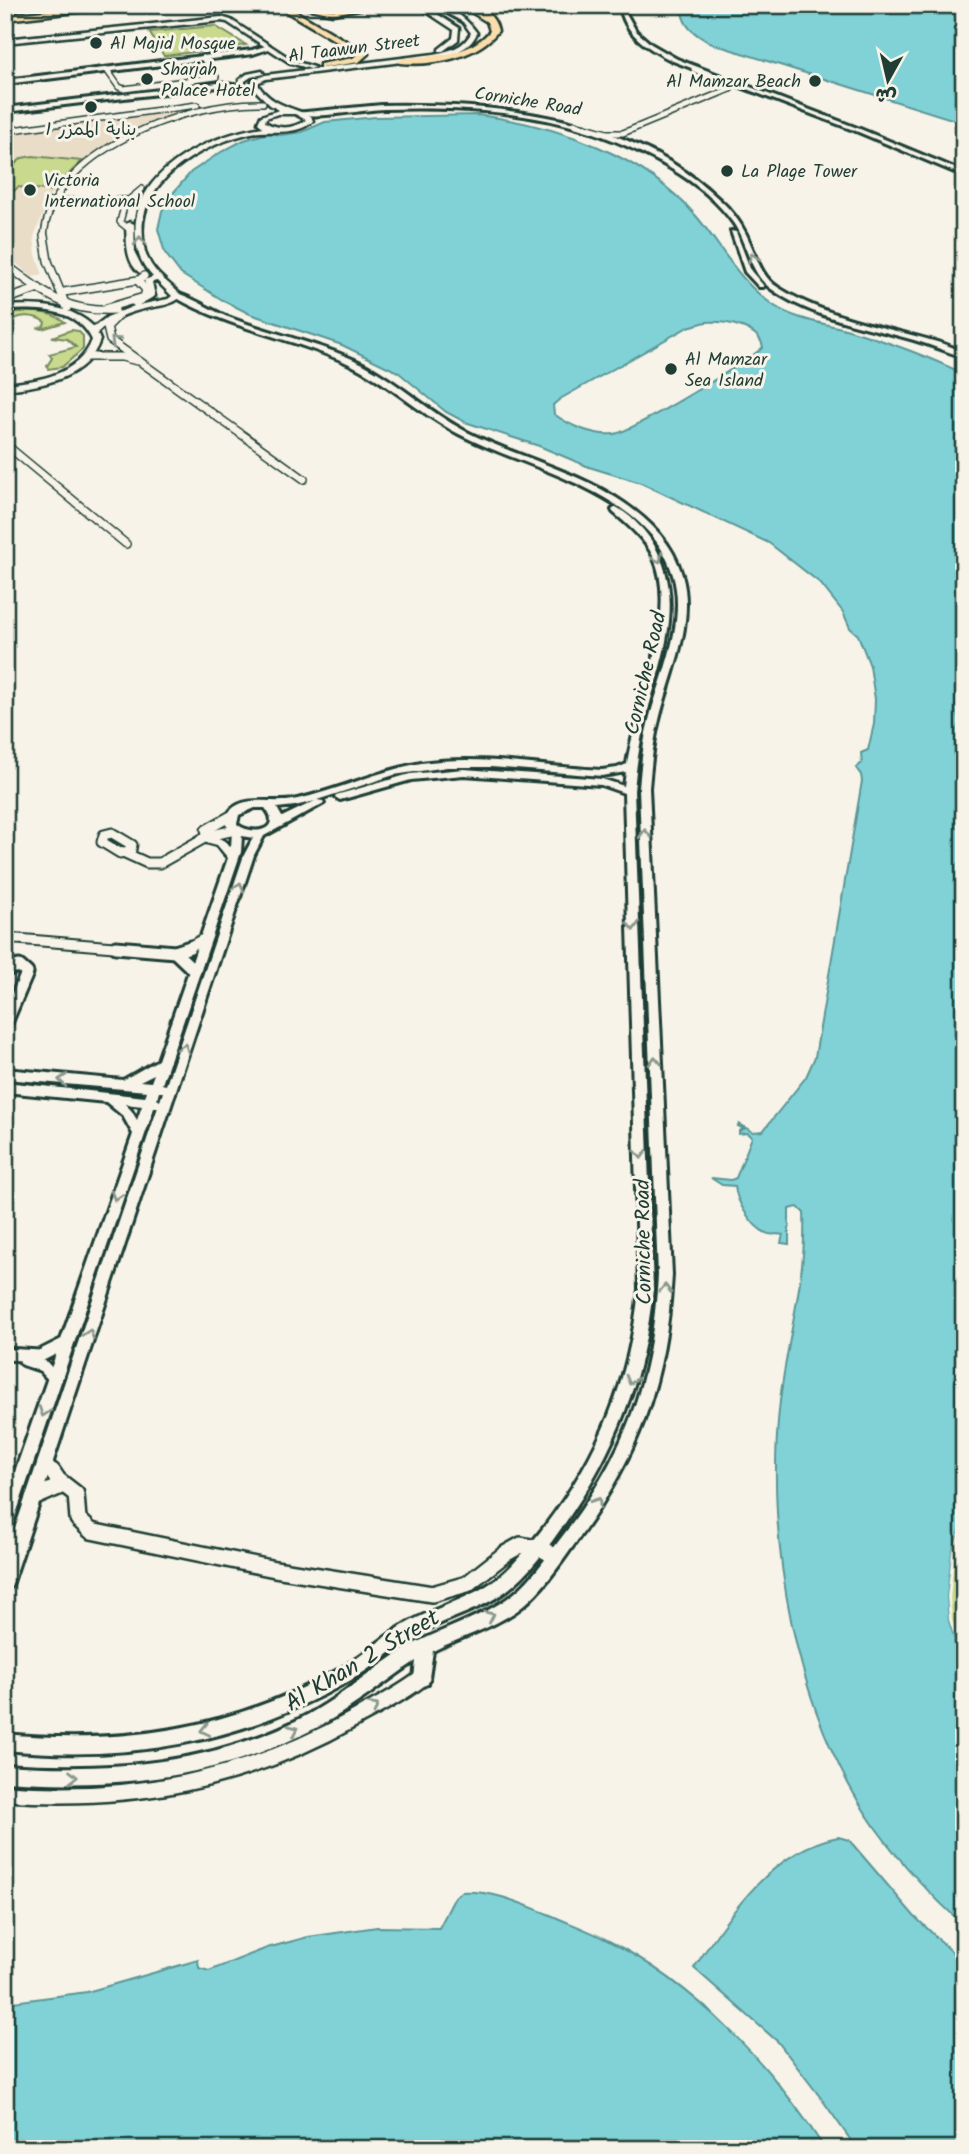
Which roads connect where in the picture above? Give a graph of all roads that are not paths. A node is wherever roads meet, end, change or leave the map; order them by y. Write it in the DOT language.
graph roads {
  1 [pos="89,5"];
  2 [pos="134,5"];
  3 [pos="279,5"];
  4 [pos="296,5"];
  5 [pos="377,5"];
  6 [pos="418,5"];
  7 [pos="435,5"];
  8 [pos="464,5"];
  9 [pos="623,5"];
  10 [pos="631,5"];
  11 [pos="5,16"];
  12 [pos="5,41"];
  13 [pos="267,46"];
  14 [pos="203,58"];
  15 [pos="403,61"];
  16 [pos="318,67"];
  17 [pos="694,69"];
  18 [pos="107,70"];
  19 [pos="5,81"];
  20 [pos="247,85"];
  21 [pos="254,95"];
  22 [pos="262,103"];
  23 [pos="185,109"];
  24 [pos="5,110"];
  25 [pos="194,112"];
  26 [pos="289,112"];
  27 [pos="299,113"];
  28 [pos="176,118"];
  29 [pos="263,118"];
  30 [pos="309,123"];
  31 [pos="574,124"];
  32 [pos="272,128"];
  33 [pos="5,131"];
  34 [pos="964,172"];
  35 [pos="142,189"];
  36 [pos="52,201"];
  37 [pos="126,203"];
  38 [pos="130,230"];
  39 [pos="5,264"];
  40 [pos="158,278"];
  41 [pos="144,279"];
  42 [pos="39,288"];
  43 [pos="63,291"];
  44 [pos="47,293"];
  45 [pos="175,298"];
  46 [pos="5,300"];
  47 [pos="149,302"];
  48 [pos="8,307"];
  49 [pos="37,308"];
  50 [pos="68,308"];
  51 [pos="119,311"];
  52 [pos="94,332"];
  53 [pos="964,355"];
  54 [pos="88,357"];
  55 [pos="964,362"];
  56 [pos="145,365"];
  57 [pos="5,387"];
  58 [pos="5,444"];
  59 [pos="512,459"];
  60 [pos="304,479"];
  61 [pos="126,544"];
  62 [pos="666,618"];
  63 [pos="679,620"];
  64 [pos="632,765"];
  65 [pos="629,791"];
  66 [pos="270,807"];
  67 [pos="231,816"];
  68 [pos="276,825"];
  69 [pos="236,831"];
  70 [pos="260,834"];
  71 [pos="202,838"];
  72 [pos="234,858"];
  73 [pos="207,937"];
  74 [pos="5,938"];
  75 [pos="175,953"];
  76 [pos="5,970"];
  77 [pos="195,971"];
  78 [pos="6,1019"];
  79 [pos="164,1063"];
  80 [pos="5,1074"];
  81 [pos="121,1085"];
  82 [pos="5,1087"];
  83 [pos="155,1088"];
  84 [pos="171,1089"];
  85 [pos="107,1098"];
  86 [pos="150,1102"];
  87 [pos="166,1104"];
  88 [pos="138,1132"];
  89 [pos="68,1342"];
  90 [pos="5,1354"];
  91 [pos="55,1379"];
  92 [pos="46,1461"];
  93 [pos="63,1485"];
  94 [pos="33,1498"];
  95 [pos="5,1523"];
  96 [pos="539,1546"];
  97 [pos="556,1557"];
  98 [pos="5,1582"];
  99 [pos="426,1646"];
  100 [pos="422,1678"];
  101 [pos="8,1741"];
  102 [pos="5,1773"];
  103 [pos="5,1793"];
  1 -- 11 [label="highway"];
  2 -- 11 [label="highway"];
  3 -- 16 [label="highway"];
  4 -- 5 [label="highway"];
  6 -- 16 [label="main road, Al Taawun Street"];
  7 -- 15 [label="main road, Al Taawun Street"];
  8 -- 15 [label="highway"];
  9 -- 17 [label="street"];
  10 -- 34 [label="street"];
  12 -- 13 [label="main road"];
  13 -- 14 [label="street"];
  13 -- 16 [label="main road"];
  13 -- 19 [label="street"];
  14 -- 18 [label="street"];
  14 -- 18 [label="street"];
  15 -- 20 [label="main road, Al Taawun Street"];
  16 -- 20 [label="main road, Al Taawun Street"];
  17 -- 31 [label="street"];
  17 -- 34 [label="street"];
  18 -- 19 [label="street"];
  20 -- 21 [label="main road"];
  20 -- 24 [label="street"];
  20 -- 26 [label="main road"];
  21 -- 22 [label="main road"];
  21 -- 23 [label="street"];
  22 -- 25 [label="street"];
  22 -- 29 [label="main road"];
  23 -- 25 [label="street"];
  23 -- 28 [label="street"];
  23 -- 33 [label="street"];
  25 -- 28 [label="street"];
  26 -- 27 [label="main road"];
  26 -- 29 [label="main road, Corniche Road"];
  27 -- 30 [label="main road"];
  27 -- 31 [label="street, Corniche Road"];
  28 -- 36 [label="street"];
  29 -- 32 [label="main road"];
  29 -- 35 [label="main road, Corniche Road"];
  30 -- 32 [label="main road, Corniche Road"];
  30 -- 55 [label="street, Corniche Road"];
  53 -- 31 [label="street, Corniche Road, one-way"];
  40 -- 32 [label="main road, Corniche Road, one-way"];
  35 -- 37 [label="street"];
  35 -- 38 [label="main road, Corniche Road"];
  36 -- 37 [label="street"];
  36 -- 43 [label="street"];
  37 -- 38 [label="street"];
  38 -- 41 [label="main road, Corniche Road"];
  39 -- 42 [label="street"];
  40 -- 41 [label="main road"];
  40 -- 45 [label="main road, Corniche Road"];
  41 -- 43 [label="street"];
  41 -- 45 [label="main road, Corniche Road"];
  41 -- 47 [label="main road"];
  41 -- 50 [label="street"];
  42 -- 44 [label="street"];
  42 -- 46 [label="street"];
  43 -- 44 [label="street"];
  43 -- 50 [label="street"];
  44 -- 50 [label="street"];
  45 -- 47 [label="main road"];
  45 -- 59 [label="street, Corniche Road"];
  46 -- 49 [label="street"];
  47 -- 51 [label="main road"];
  48 -- 49 [label="main road"];
  49 -- 50 [label="main road"];
  50 -- 51 [label="main road"];
  50 -- 52 [label="main road"];
  51 -- 52 [label="main road"];
  56 -- 51 [label="street, one-way"];
  52 -- 54 [label="main road"];
  54 -- 56 [label="street"];
  54 -- 57 [label="main road"];
  56 -- 60 [label="street"];
  58 -- 61 [label="street"];
  59 -- 62 [label="street, Corniche Road, one-way"];
  59 -- 63 [label="street, Corniche Road"];
  62 -- 63 [label="street"];
  62 -- 64 [label="street, Corniche Road"];
  97 -- 63 [label="street, Corniche Road, one-way"];
  64 -- 65 [label="street, Corniche Road"];
  64 -- 66 [label="street"];
  65 -- 68 [label="street"];
  65 -- 96 [label="street, Corniche Road, one-way"];
  66 -- 67 [label="street"];
  66 -- 68 [label="street"];
  67 -- 69 [label="street"];
  67 -- 71 [label="street"];
  68 -- 70 [label="street"];
  69 -- 70 [label="street"];
  69 -- 71 [label="street"];
  69 -- 72 [label="street"];
  84 -- 70 [label="street, one-way"];
  71 -- 72 [label="street"];
  72 -- 73 [label="street"];
  73 -- 75 [label="street"];
  73 -- 77 [label="street"];
  74 -- 75 [label="street"];
  75 -- 77 [label="street"];
  76 -- 78 [label="street"];
  77 -- 79 [label="street"];
  79 -- 81 [label="street"];
  79 -- 83 [label="street"];
  81 -- 80 [label="street, one-way"];
  81 -- 83 [label="street"];
  82 -- 85 [label="street"];
  83 -- 84 [label="street"];
  83 -- 86 [label="street"];
  84 -- 87 [label="street"];
  85 -- 86 [label="street"];
  85 -- 88 [label="street"];
  86 -- 87 [label="street"];
  86 -- 88 [label="street"];
  92 -- 87 [label="street, one-way"];
  88 -- 89 [label="street, one-way"];
  89 -- 90 [label="street"];
  89 -- 91 [label="street"];
  90 -- 91 [label="street"];
  91 -- 95 [label="street, one-way"];
  92 -- 93 [label="street"];
  92 -- 94 [label="street"];
  93 -- 94 [label="street"];
  93 -- 96 [label="street"];
  94 -- 98 [label="street"];
  96 -- 97 [label="street"];
  96 -- 101 [label="street, Al Khan 2 Street, one-way"];
  99 -- 97 [label="street, Al Khan 2 Street, one-way"];
  99 -- 100 [label="street"];
  102 -- 99 [label="street, Al Khan 2 Street, one-way"];
  103 -- 100 [label="street, one-way"];
}
